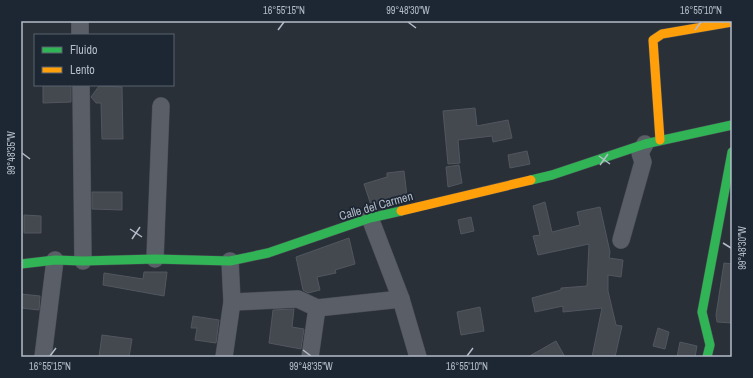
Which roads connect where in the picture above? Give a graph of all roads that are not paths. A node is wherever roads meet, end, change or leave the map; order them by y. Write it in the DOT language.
graph roads {
  1 [pos="80,21"];
  2 [pos="721,22"];
  3 [pos="80,34"];
  4 [pos="81,86"];
  5 [pos="161,106"];
  6 [pos="732,125"];
  7 [pos="653,142"];
  8 [pos="732,152"];
  9 [pos="370,218"];
  10 [pos="621,240"];
  11 [pos="155,259"];
  12 [pos="55,260"];
  13 [pos="83,261"];
  14 [pos="230,261"];
  15 [pos="21,264"];
  16 [pos="401,299"];
  17 [pos="232,302"];
  18 [pos="317,308"];
  19 [pos="44,357"];
  20 [pos="224,357"];
  21 [pos="310,357"];
  22 [pos="418,357"];
  23 [pos="707,357"];
  1 -- 3 [label="street"];
  2 -- 7 [label="street"];
  4 -- 13 [label="street"];
  5 -- 11 [label="street"];
  6 -- 7 [label="street, Calle del Carmen"];
  7 -- 9 [label="street, Calle del Carmen"];
  7 -- 10 [label="street"];
  8 -- 23 [label="street"];
  9 -- 14 [label="street, Calle del Carmen"];
  9 -- 16 [label="street"];
  11 -- 13 [label="street, Calle del Carmen"];
  11 -- 14 [label="street, Calle del Carmen"];
  12 -- 13 [label="street, Calle del Carmen"];
  12 -- 15 [label="street, Calle del Carmen"];
  12 -- 19 [label="street"];
  14 -- 17 [label="street"];
  16 -- 18 [label="street"];
  16 -- 22 [label="street"];
  17 -- 18 [label="street"];
  17 -- 20 [label="street"];
  18 -- 21 [label="street"];
}
